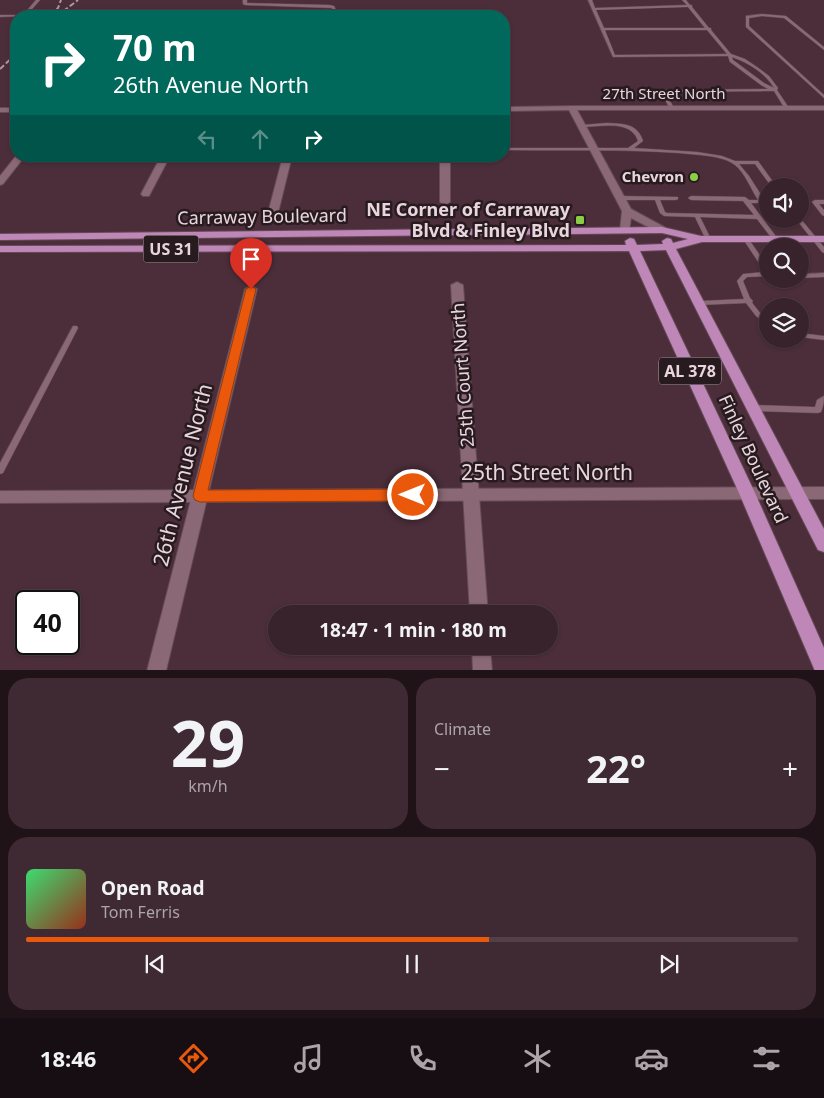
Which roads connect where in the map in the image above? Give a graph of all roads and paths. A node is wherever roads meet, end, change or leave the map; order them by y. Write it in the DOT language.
graph roads {
  1 [pos="38,0"];
  2 [pos="245,0"];
  3 [pos="334,0"];
  4 [pos="590,0"];
  5 [pos="684,0"];
  6 [pos="690,6"];
  7 [pos="333,7"];
  8 [pos="593,9"];
  9 [pos="29,10"];
  10 [pos="334,10"];
  11 [pos="602,29"];
  12 [pos="710,29"];
  13 [pos="824,49"];
  14 [pos="730,55"];
  15 [pos="774,90"];
  16 [pos="824,97"];
  17 [pos="572,108"];
  18 [pos="672,108"];
  19 [pos="787,108"];
  20 [pos="824,108"];
  21 [pos="510,109"];
  22 [pos="582,126"];
  23 [pos="510,149"];
  24 [pos="594,149"];
  25 [pos="630,150"];
  26 [pos="16,162"];
  27 [pos="163,162"];
  28 [pos="287,162"];
  29 [pos="445,162"];
  30 [pos="735,162"];
  31 [pos="768,178"];
  32 [pos="0,182"];
  33 [pos="146,194"];
  34 [pos="620,198"];
  35 [pos="657,198"];
  36 [pos="676,198"];
  37 [pos="691,198"];
  38 [pos="445,202"];
  39 [pos="749,202"];
  40 [pos="824,202"];
  41 [pos="627,211"];
  42 [pos="274,213"];
  43 [pos="824,214"];
  44 [pos="697,216"];
  45 [pos="759,217"];
  46 [pos="808,228"];
  47 [pos="625,230"];
  48 [pos="662,230"];
  49 [pos="0,237"];
  50 [pos="705,239"];
  51 [pos="746,239"];
  52 [pos="759,239"];
  53 [pos="819,239"];
  54 [pos="670,247"];
  55 [pos="633,248"];
  56 [pos="0,249"];
  57 [pos="824,251"];
  58 [pos="759,259"];
  59 [pos="759,274"];
  60 [pos="824,275"];
  61 [pos="809,276"];
  62 [pos="456,285"];
  63 [pos="251,289"];
  64 [pos="750,301"];
  65 [pos="700,303"];
  66 [pos="759,316"];
  67 [pos="75,328"];
  68 [pos="809,336"];
  69 [pos="824,338"];
  70 [pos="824,399"];
  71 [pos="755,408"];
  72 [pos="0,471"];
  73 [pos="824,492"];
  74 [pos="748,493"];
  75 [pos="798,493"];
  76 [pos="471,495"];
  77 [pos="200,496"];
  78 [pos="0,497"];
  79 [pos="824,545"];
  80 [pos="478,605"];
  81 [pos="482,655"];
  82 [pos="156,670"];
  83 [pos="483,670"];
  84 [pos="824,670"];
  1 -- 9 [label="lane"];
  2 -- 7 [label="lane"];
  3 -- 7 [label="lane"];
  4 -- 8 [label="lane"];
  5 -- 6 [label="lane"];
  6 -- 8 [label="lane"];
  6 -- 12 [label="lane"];
  7 -- 10 [label="lane"];
  8 -- 11 [label="lane"];
  11 -- 12 [label="lane"];
  11 -- 14 [label="lane"];
  12 -- 14 [label="lane"];
  13 -- 16 [label="lane"];
  14 -- 15 [label="lane"];
  14 -- 15 [label="lane"];
  15 -- 18 [label="lane"];
  15 -- 19 [label="lane"];
  17 -- 18 [label="street, 27th Street North"];
  17 -- 21 [label="street, 27th Street North"];
  17 -- 22 [label="street"];
  18 -- 19 [label="street, 27th Street North"];
  19 -- 20 [label="street, 27th Street North"];
  22 -- 24 [label="street"];
  22 -- 25 [label="lane"];
  23 -- 24 [label="lane"];
  24 -- 25 [label="lane"];
  24 -- 34 [label="street"];
  25 -- 30 [label="lane"];
  26 -- 32 [label="street"];
  27 -- 33 [label="street"];
  28 -- 42 [label="street"];
  29 -- 38 [label="street"];
  30 -- 31 [label="lane"];
  30 -- 39 [label="lane"];
  34 -- 35 [label="lane"];
  34 -- 41 [label="street"];
  35 -- 36 [label="lane"];
  35 -- 44 [label="lane"];
  37 -- 39 [label="lane"];
  39 -- 45 [label="lane"];
  40 -- 43 [label="lane"];
  41 -- 47 [label="street, Finley Boulevard"];
  41 -- 48 [label="street"];
  44 -- 45 [label="lane"];
  44 -- 50 [label="lane"];
  46 -- 53 [label="lane"];
  47 -- 48 [label="main road, Carraway Boulevard / US 31"];
  47 -- 49 [label="main road, Carraway Boulevard / US 31"];
  47 -- 55 [label="main road, Finley Boulevard / AL 378"];
  48 -- 50 [label="main road, Carraway Boulevard / US 31"];
  48 -- 54 [label="main road, Finley Boulevard / AL 378"];
  50 -- 51 [label="main road, Carraway Boulevard / US 31"];
  50 -- 54 [label="main road, Carraway Boulevard / US 31"];
  51 -- 52 [label="main road, Carraway Boulevard / US 31"];
  51 -- 58 [label="lane"];
  53 -- 57 [label="lane"];
  54 -- 55 [label="main road, Carraway Boulevard / US 31"];
  54 -- 65 [label="main road, Finley Boulevard / AL 378"];
  55 -- 56 [label="main road, Carraway Boulevard / US 31"];
  55 -- 74 [label="main road, Finley Boulevard / AL 378"];
  59 -- 64 [label="lane"];
  60 -- 61 [label="lane"];
  62 -- 76 [label="street, 25th Court North"];
  63 -- 77 [label="street, 26th Avenue North"];
  64 -- 65 [label="lane"];
  64 -- 66 [label="lane"];
  65 -- 71 [label="main road, Finley Boulevard / AL 378"];
  67 -- 72 [label="lane"];
  68 -- 69 [label="lane"];
  70 -- 71 [label="lane"];
  71 -- 75 [label="main road, Finley Boulevard / AL 378"];
  73 -- 75 [label="street, 25th Street North"];
  74 -- 75 [label="street, 25th Street North"];
  74 -- 76 [label="street, 25th Street North"];
  74 -- 84 [label="main road, Finley Boulevard / AL 378"];
  75 -- 79 [label="main road, Finley Boulevard / AL 378"];
  76 -- 77 [label="street, 25th Street North"];
  76 -- 80 [label="street, 25th Court North"];
  77 -- 78 [label="street, 25th Street North"];
  77 -- 82 [label="street, 26th Avenue North"];
  81 -- 83 [label="street"];
}
